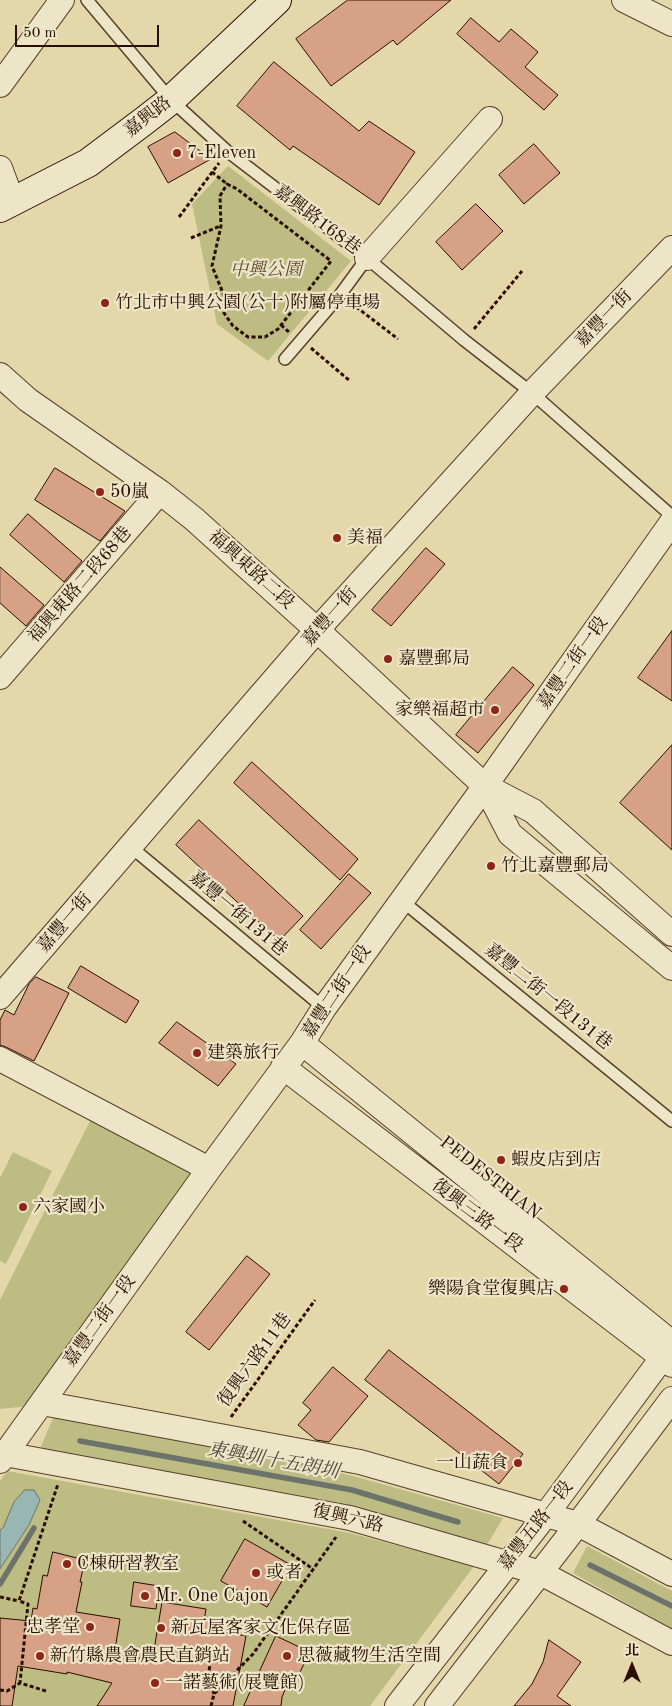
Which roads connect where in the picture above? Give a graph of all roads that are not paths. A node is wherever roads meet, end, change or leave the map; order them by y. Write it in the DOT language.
graph roads {
  1 [pos="62,0"];
  2 [pos="87,0"];
  3 [pos="277,0"];
  4 [pos="624,0"];
  5 [pos="672,24"];
  6 [pos="0,85"];
  7 [pos="171,100"];
  8 [pos="490,119"];
  9 [pos="0,168"];
  10 [pos="7,205"];
  11 [pos="672,248"];
  12 [pos="367,258"];
  13 [pos="284,359"];
  14 [pos="0,375"];
  15 [pos="532,393"];
  16 [pos="160,492"];
  17 [pos="672,516"];
  18 [pos="672,522"];
  19 [pos="317,630"];
  20 [pos="0,677"];
  21 [pos="486,786"];
  22 [pos="131,847"];
  23 [pos="401,900"];
  24 [pos="672,934"];
  25 [pos="672,968"];
  26 [pos="0,997"];
  27 [pos="324,1008"];
  28 [pos="305,1038"];
  29 [pos="0,1059"];
  30 [pos="283,1067"];
  31 [pos="672,1122"];
  32 [pos="209,1169"];
  33 [pos="672,1322"];
  34 [pos="670,1353"];
  35 [pos="672,1399"];
  36 [pos="42,1403"];
  37 [pos="2,1457"];
  38 [pos="545,1516"];
  39 [pos="578,1524"];
  40 [pos="507,1564"];
  41 [pos="540,1573"];
  42 [pos="672,1574"];
  43 [pos="672,1643"];
  44 [pos="398,1706"];
  45 [pos="437,1706"];
  1 -- 6 [label="street"];
  2 -- 7 [label="lane, 嘉興路168巷"];
  3 -- 7 [label="street, 嘉興路"];
  4 -- 5 [label="street"];
  7 -- 10 [label="street, 嘉興路"];
  7 -- 12 [label="lane, 嘉興路168巷"];
  8 -- 12 [label="street, 嘉興路168巷"];
  9 -- 10 [label="street"];
  11 -- 15 [label="street, 嘉豐一街"];
  12 -- 13 [label="lane"];
  12 -- 15 [label="lane"];
  14 -- 16 [label="street, 福興東路二段"];
  15 -- 17 [label="lane"];
  15 -- 19 [label="street, 嘉豐一街"];
  16 -- 19 [label="street, 福興東路二段"];
  16 -- 20 [label="street, 福興東路二段68巷"];
  18 -- 21 [label="street, 嘉豐二街一段"];
  19 -- 21 [label="street, 福興東路二段"];
  19 -- 22 [label="street, 嘉豐一街"];
  21 -- 23 [label="street, 嘉豐二街一段"];
  21 -- 24 [label="street, 福興東路二段"];
  21 -- 25 [label="street, 福興東路二段"];
  22 -- 26 [label="street, 嘉豐一街"];
  22 -- 27 [label="lane, 嘉豐一街131巷"];
  23 -- 27 [label="street, 嘉豐二街一段"];
  23 -- 31 [label="lane, 嘉豐二街一段131巷"];
  27 -- 28 [label="street, 嘉豐二街一段"];
  28 -- 30 [label="street, 嘉豐二街一段"];
  28 -- 33 [label="street, PEDESTRIAN"];
  28 -- 34 [label="street, 復興三路一段"];
  29 -- 32 [label="street"];
  30 -- 32 [label="street, 嘉豐二街一段"];
  30 -- 34 [label="street, 復興三路一段"];
  32 -- 36 [label="street, 嘉豐二街一段"];
  34 -- 38 [label="street, 嘉豐五路一段"];
  35 -- 39 [label="street, 嘉豐五路一段"];
  36 -- 37 [label="street, 嘉豐二街一段"];
  36 -- 38 [label="street"];
  37 -- 40 [label="street, 復興六路"];
  38 -- 39 [label="street"];
  38 -- 40 [label="street, 嘉豐五路一段"];
  39 -- 41 [label="street, 嘉豐五路一段"];
  39 -- 42 [label="street"];
  40 -- 41 [label="street, 復興六路"];
  40 -- 44 [label="street, 嘉豐五路一段"];
  41 -- 43 [label="street, 復興六路"];
  41 -- 45 [label="street, 嘉豐五路一段"];
}
